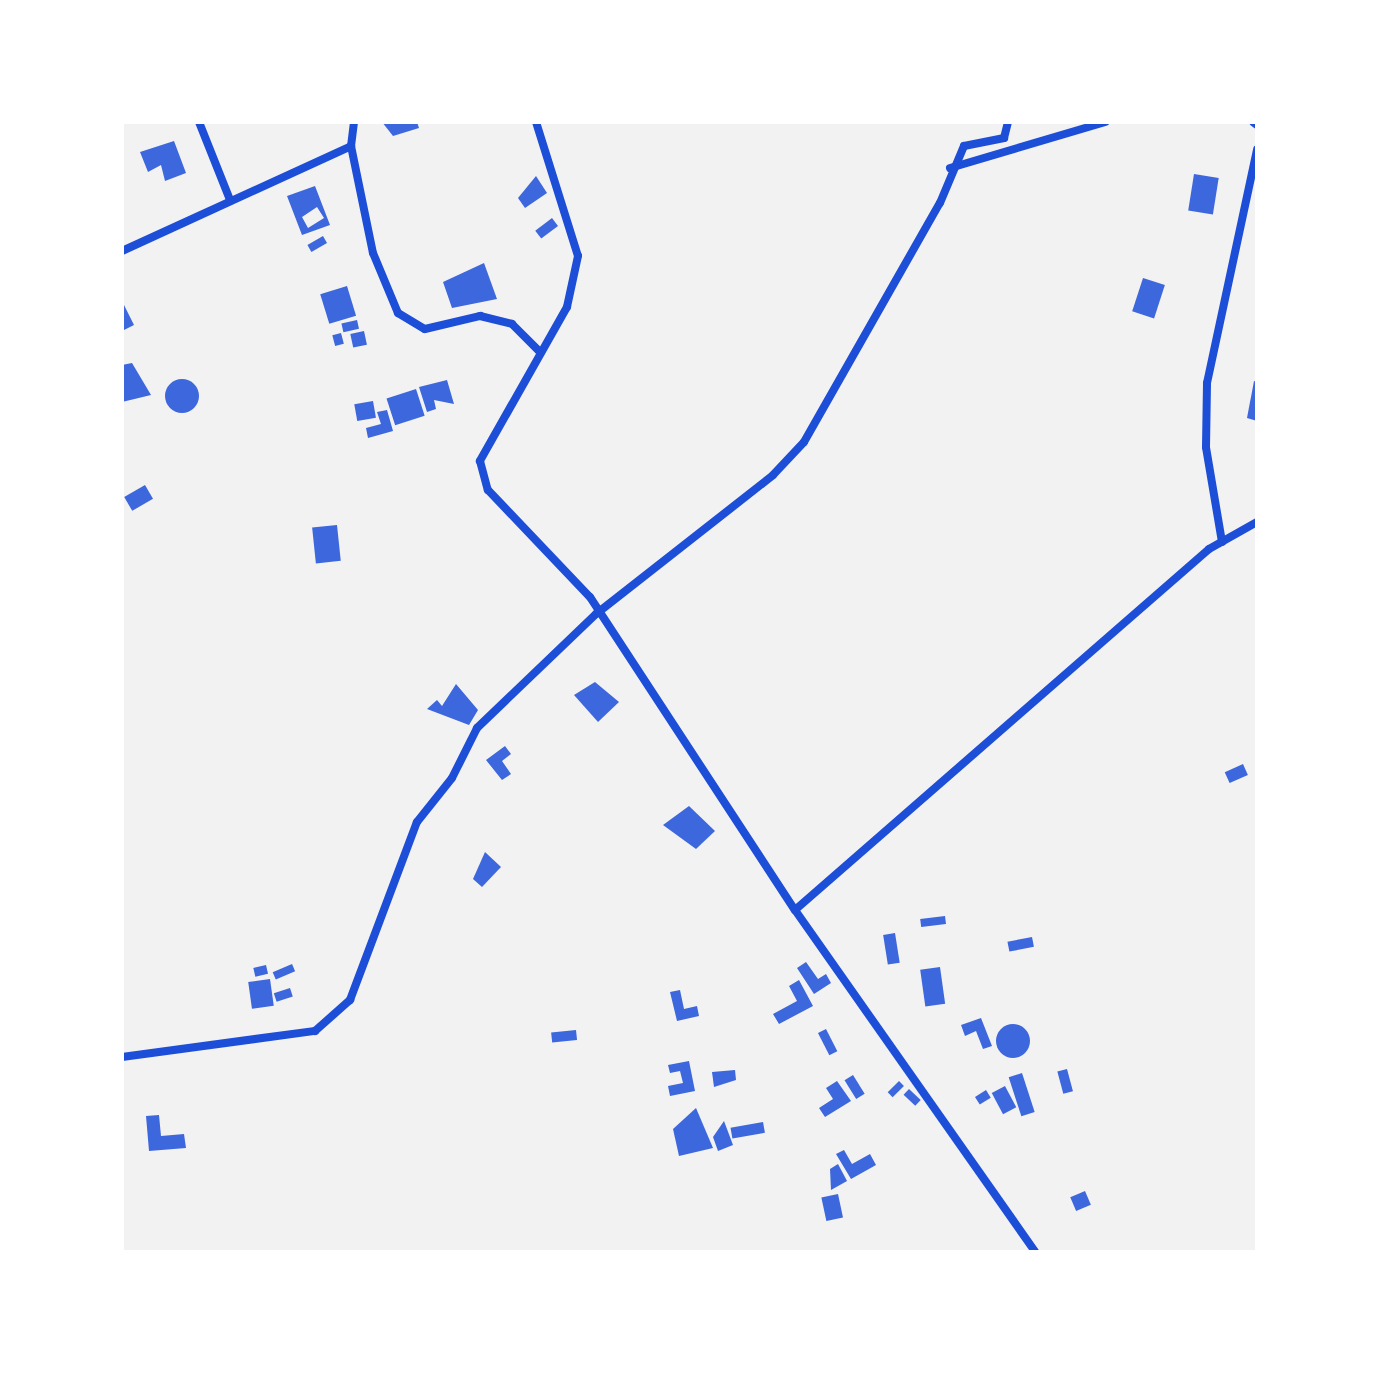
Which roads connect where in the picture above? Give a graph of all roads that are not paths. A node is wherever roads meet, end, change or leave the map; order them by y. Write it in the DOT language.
graph roads {
  1 [pos="199,122"];
  2 [pos="354,122"];
  3 [pos="536,122"];
  4 [pos="1008,122"];
  5 [pos="1105,122"];
  6 [pos="351,146"];
  7 [pos="1257,149"];
  8 [pos="950,168"];
  9 [pos="230,200"];
  10 [pos="122,251"];
  11 [pos="539,351"];
  12 [pos="1257,522"];
  13 [pos="1222,542"];
  14 [pos="596,614"];
  15 [pos="795,910"];
  16 [pos="122,1057"];
  17 [pos="1035,1252"];
  1 -- 9 [label="street"];
  2 -- 6 [label="street"];
  3 -- 11 [label="street"];
  4 -- 8 [label="street"];
  5 -- 8 [label="street"];
  6 -- 9 [label="street"];
  6 -- 11 [label="street"];
  7 -- 13 [label="street"];
  8 -- 14 [label="street"];
  9 -- 10 [label="street"];
  11 -- 14 [label="street"];
  12 -- 13 [label="street"];
  13 -- 15 [label="street"];
  14 -- 15 [label="street"];
  14 -- 16 [label="street"];
  15 -- 17 [label="street"];
}
